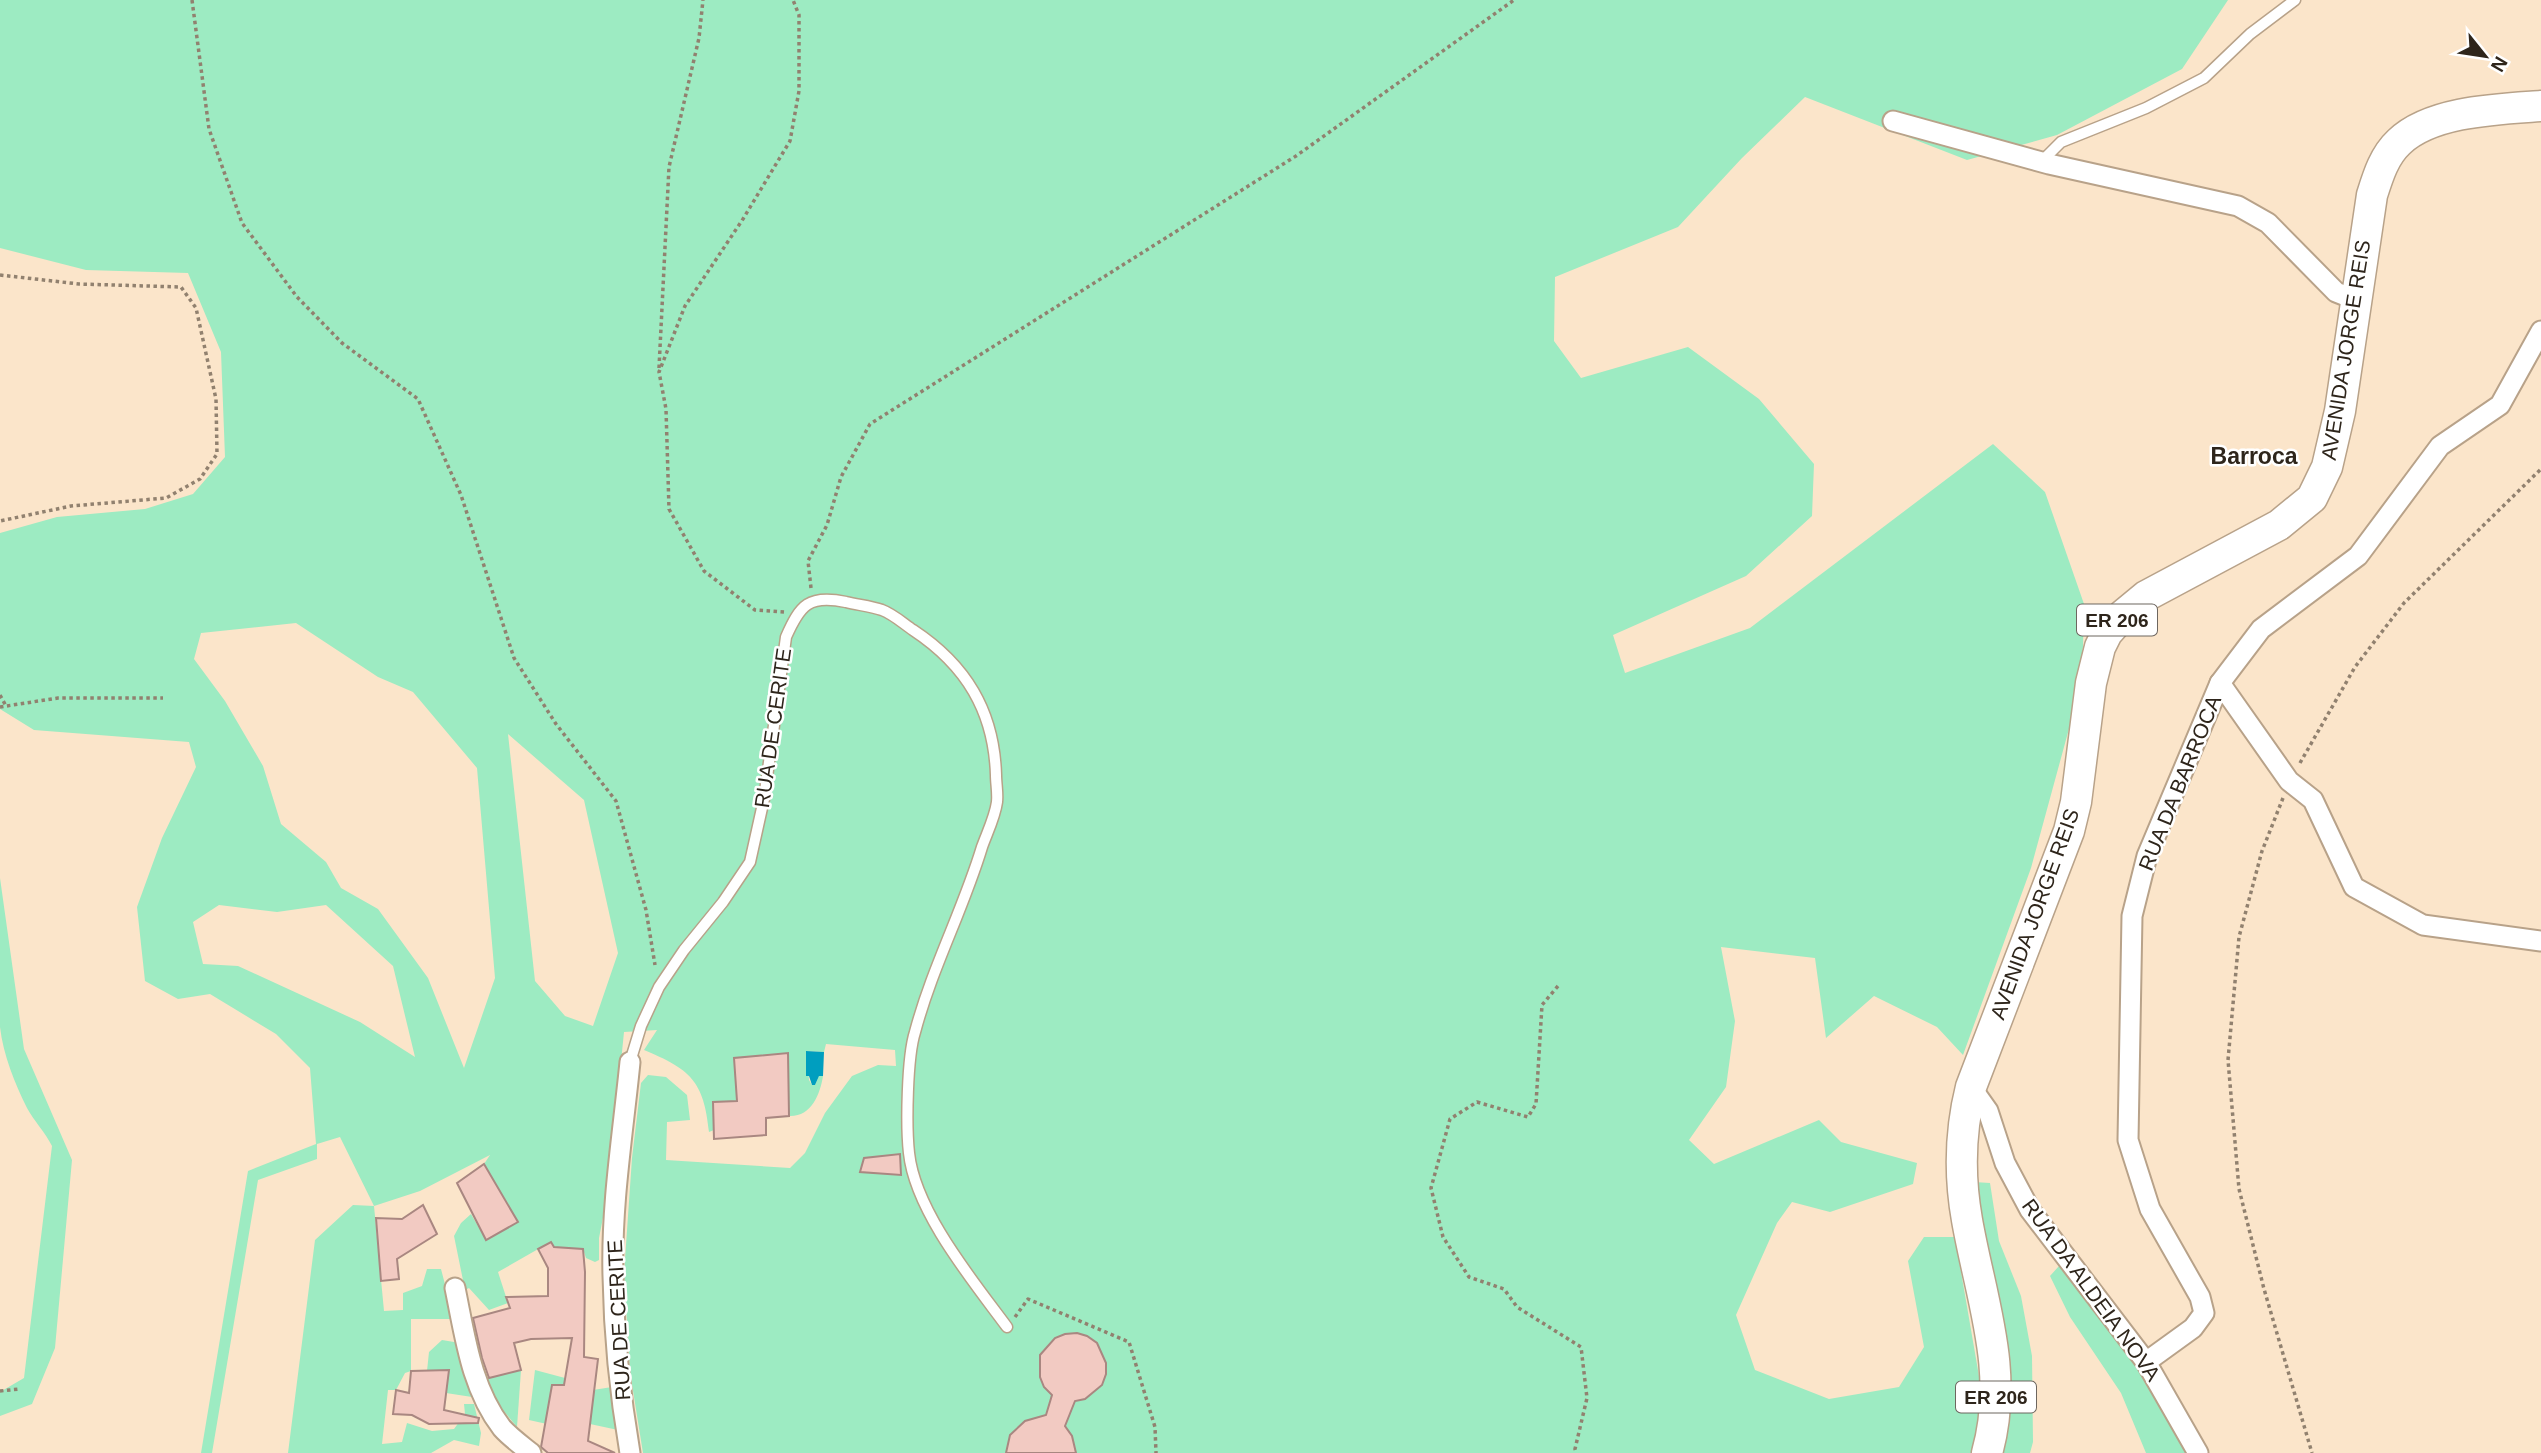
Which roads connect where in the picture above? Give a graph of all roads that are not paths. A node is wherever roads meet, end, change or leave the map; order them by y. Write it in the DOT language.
graph roads {
  1 [pos="2295,0"];
  2 [pos="2541,106"];
  3 [pos="1893,121"];
  4 [pos="2041,162"];
  5 [pos="2356,300"];
  6 [pos="2541,331"];
  7 [pos="2220,683"];
  8 [pos="2541,941"];
  9 [pos="630,1062"];
  10 [pos="1971,1087"];
  11 [pos="455,1288"];
  12 [pos="1007,1327"];
  13 [pos="2146,1362"];
  14 [pos="531,1453"];
  15 [pos="630,1453"];
  16 [pos="1987,1453"];
  17 [pos="2198,1453"];
  1 -- 4 [label="lane"];
  2 -- 5 [label="main road, AVENIDA JORGE REIS / ER 206"];
  3 -- 4 [label="street"];
  4 -- 5 [label="street"];
  5 -- 10 [label="main road, AVENIDA JORGE REIS / ER 206"];
  6 -- 7 [label="street, RUA DA BARROCA"];
  7 -- 8 [label="street"];
  7 -- 13 [label="street, RUA DA BARROCA"];
  9 -- 12 [label="lane, RUA DE CERITE"];
  9 -- 15 [label="street, RUA DE CERITE"];
  10 -- 13 [label="street, RUA DA ALDEIA NOVA"];
  10 -- 16 [label="main road, AVENIDA JORGE REIS / ER 206"];
  11 -- 14 [label="street"];
  13 -- 17 [label="street, RUA DA ALDEIA NOVA"];
}
